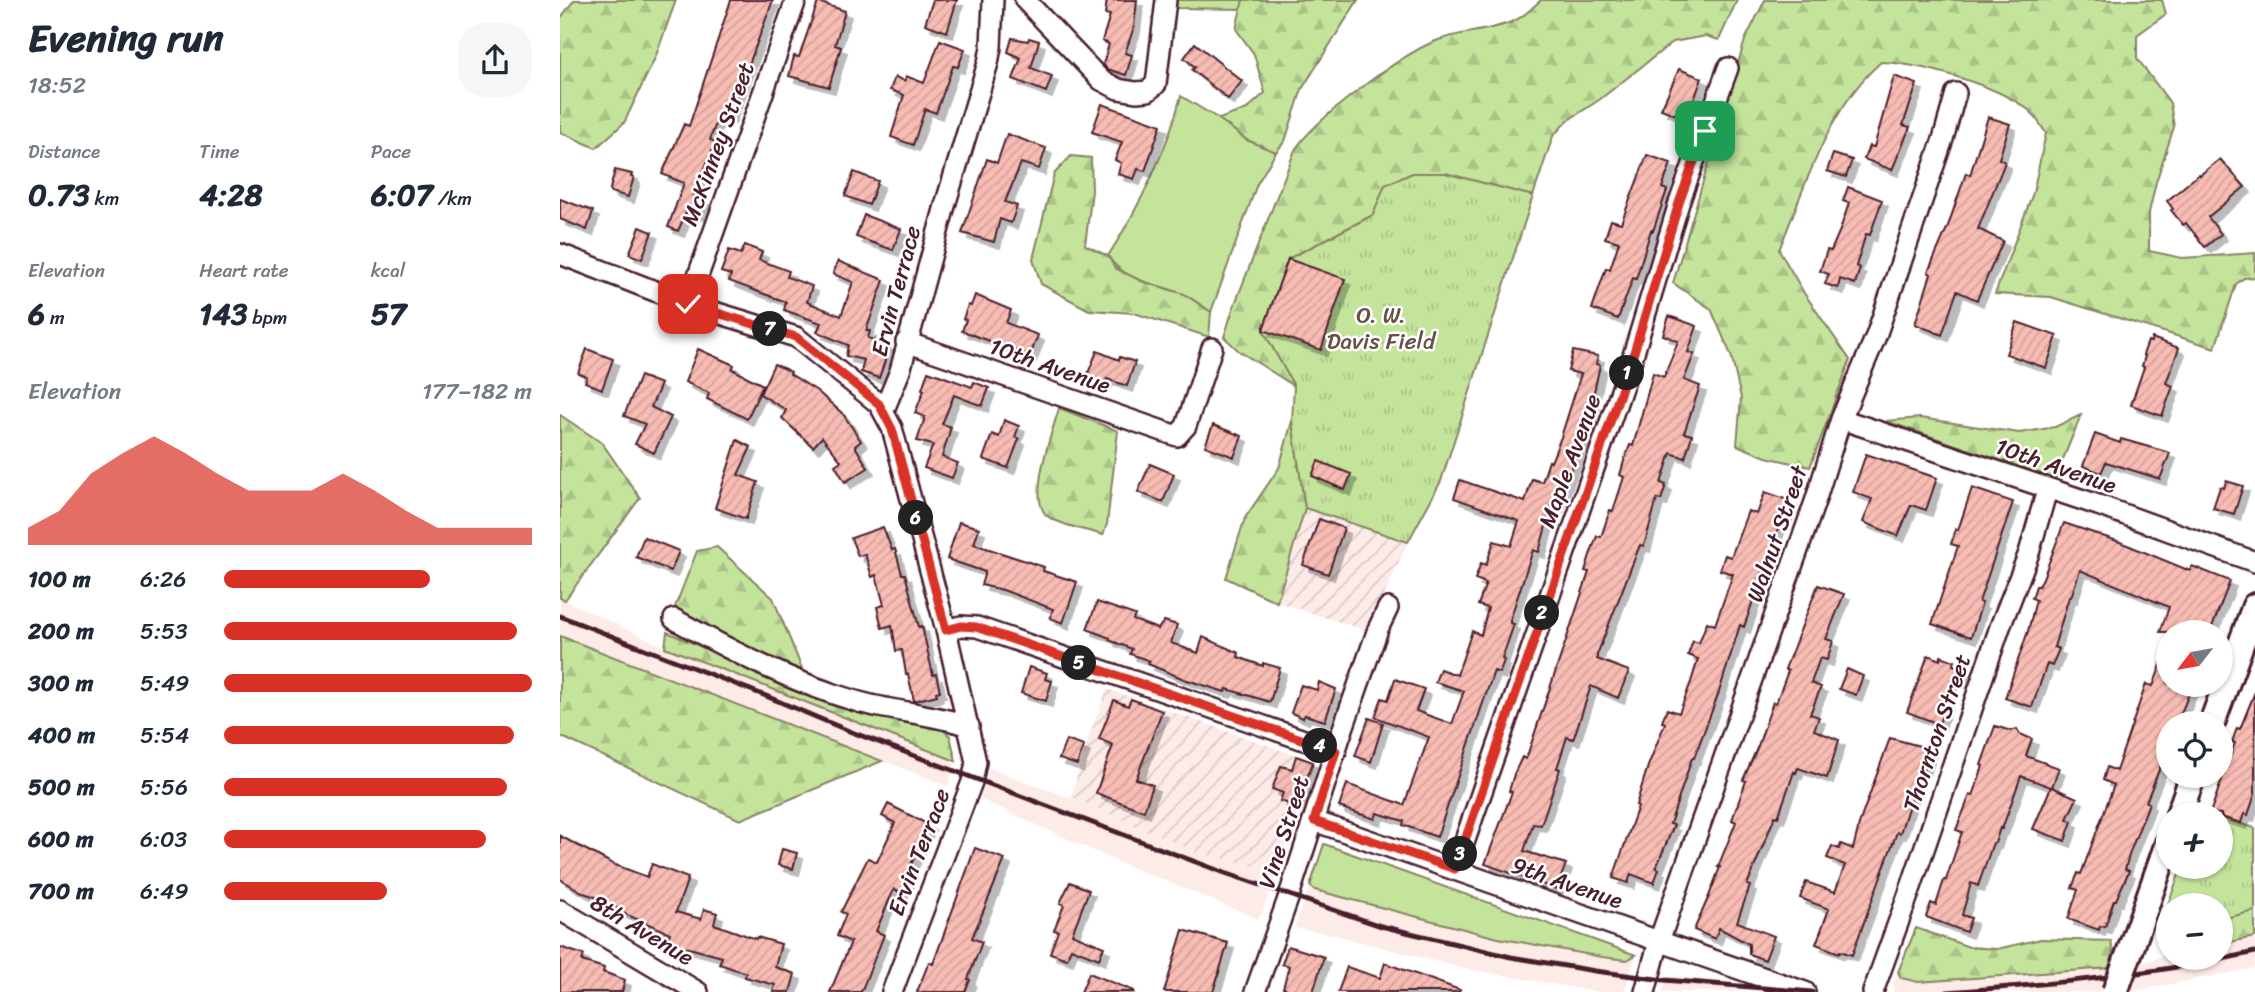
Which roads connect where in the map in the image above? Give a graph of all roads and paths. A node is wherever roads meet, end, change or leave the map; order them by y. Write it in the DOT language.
graph roads {
  1 [pos="796,0"];
  2 [pos="993,0"];
  3 [pos="1025,0"];
  4 [pos="1166,0"];
  5 [pos="1728,68"];
  6 [pos="1956,93"];
  7 [pos="560,254"];
  8 [pos="688,304"];
  9 [pos="906,342"];
  10 [pos="1212,348"];
  11 [pos="884,410"];
  12 [pos="1842,419"];
  13 [pos="2048,490"];
  14 [pos="2255,562"];
  15 [pos="2255,606"];
  16 [pos="1388,608"];
  17 [pos="674,619"];
  18 [pos="946,630"];
  19 [pos="2216,711"];
  20 [pos="969,726"];
  21 [pos="1336,751"];
  22 [pos="1314,821"];
  23 [pos="1455,869"];
  24 [pos="2156,877"];
  25 [pos="560,910"];
  26 [pos="1659,941"];
  27 [pos="698,992"];
  28 [pos="892,992"];
  29 [pos="1255,992"];
  30 [pos="1645,992"];
  31 [pos="1805,992"];
  32 [pos="1872,992"];
  33 [pos="2115,992"];
  1 -- 8 [label="street, McKinney Street"];
  2 -- 9 [label="street, Ervin Terrace"];
  3 -- 4 [label="street"];
  5 -- 23 [label="street, Maple Avenue"];
  6 -- 12 [label="street, Walnut Street"];
  7 -- 8 [label="street"];
  8 -- 11 [label="street"];
  9 -- 10 [label="street, 10th Avenue"];
  9 -- 11 [label="street, Ervin Terrace"];
  11 -- 18 [label="street, Ervin Terrace"];
  12 -- 13 [label="street, 10th Avenue"];
  12 -- 26 [label="street, Walnut Street"];
  13 -- 14 [label="street, 10th Avenue"];
  13 -- 32 [label="street, Thornton Street"];
  15 -- 19 [label="street"];
  16 -- 21 [label="street, Vine Street"];
  17 -- 20 [label="street"];
  18 -- 20 [label="street, Ervin Terrace"];
  18 -- 21 [label="street"];
  20 -- 28 [label="street, Ervin Terrace"];
  21 -- 22 [label="street, Vine Street"];
  22 -- 23 [label="street, 9th Avenue"];
  22 -- 29 [label="street, Vine Street"];
  23 -- 26 [label="street, 9th Avenue"];
  24 -- 33 [label="street, bridge"];
  25 -- 27 [label="street, 8th Avenue"];
  26 -- 30 [label="street, Walnut Street"];
  26 -- 31 [label="street, 9th Avenue"];
}
